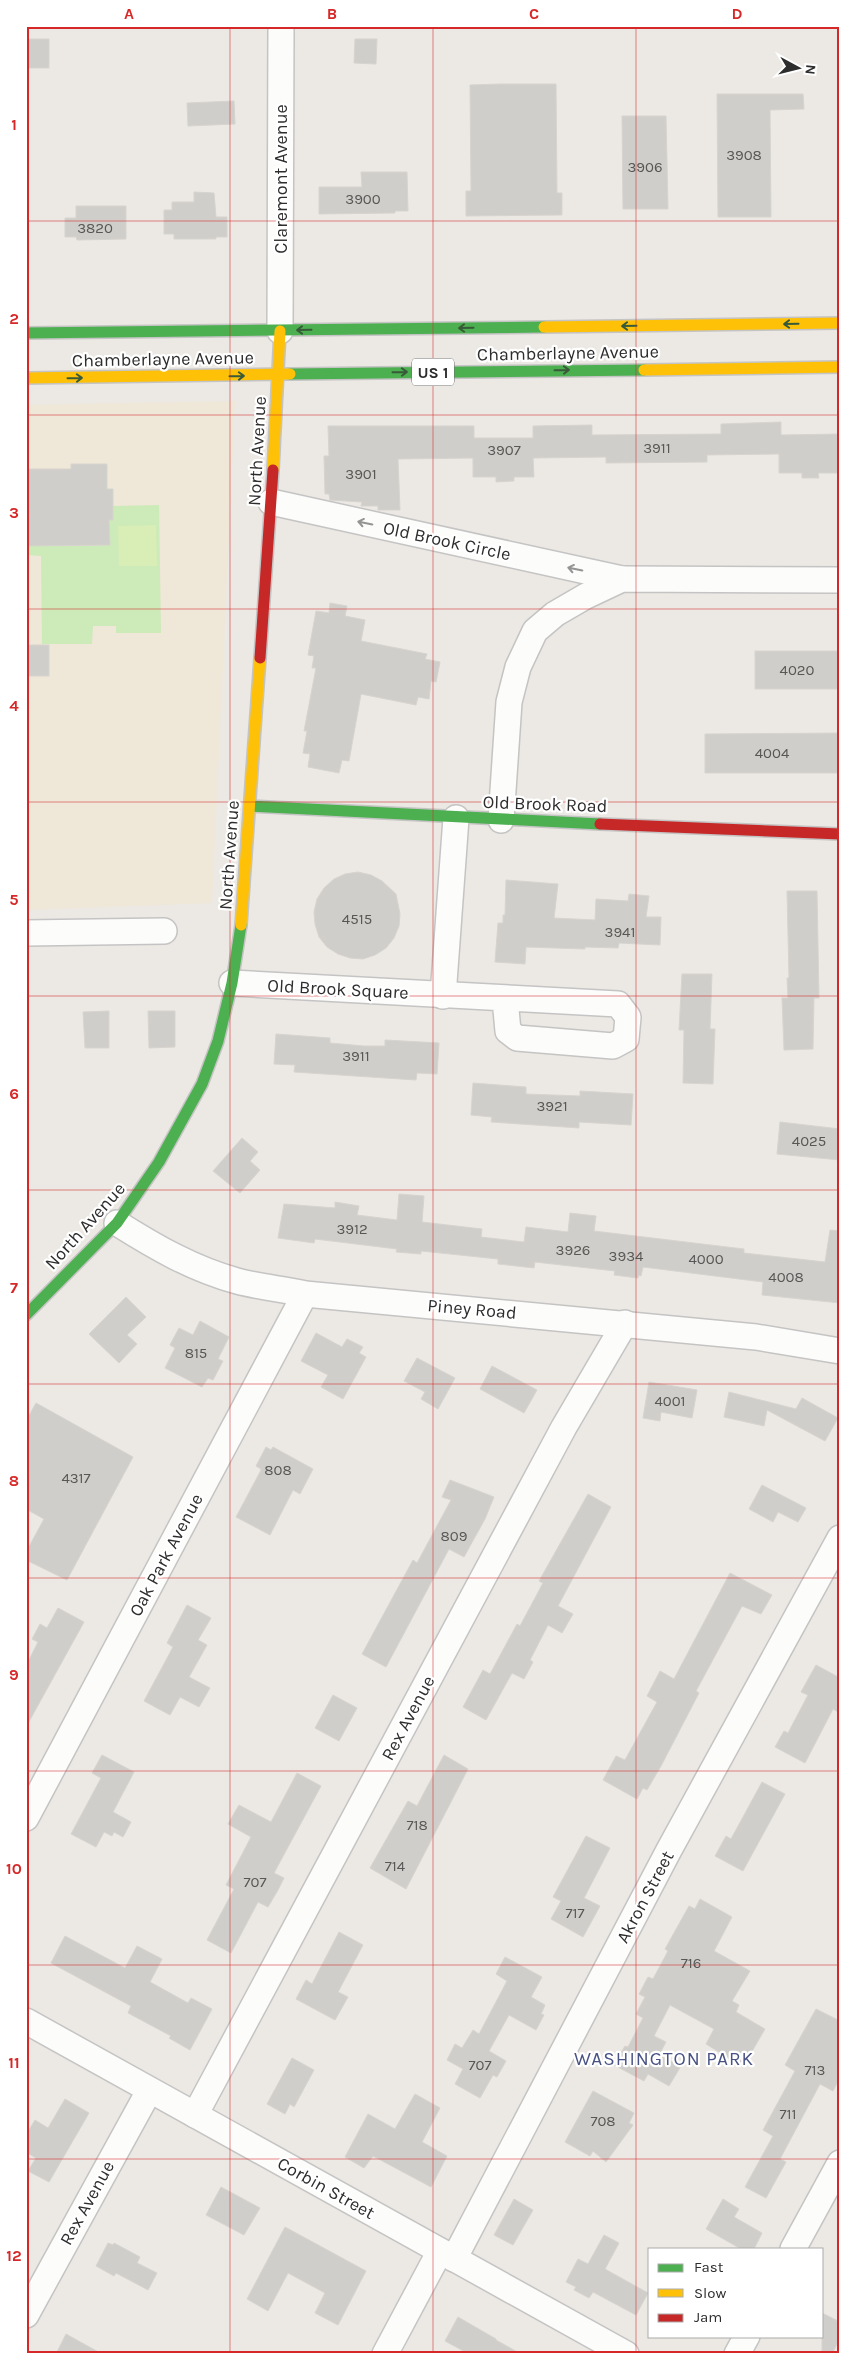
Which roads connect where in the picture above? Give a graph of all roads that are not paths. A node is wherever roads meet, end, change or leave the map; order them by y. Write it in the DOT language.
graph roads {
  1 [pos="281,26"];
  2 [pos="840,323"];
  3 [pos="280,331"];
  4 [pos="26,333"];
  5 [pos="840,367"];
  6 [pos="278,374"];
  7 [pos="26,378"];
  8 [pos="271,502"];
  9 [pos="622,579"];
  10 [pos="840,580"];
  11 [pos="250,806"];
  12 [pos="456,818"];
  13 [pos="502,820"];
  14 [pos="840,834"];
  15 [pos="164,931"];
  16 [pos="26,933"];
  17 [pos="232,983"];
  18 [pos="444,996"];
  19 [pos="505,998"];
  20 [pos="117,1223"];
  21 [pos="305,1294"];
  22 [pos="26,1315"];
  23 [pos="625,1323"];
  24 [pos="840,1351"];
  25 [pos="840,1538"];
  26 [pos="26,1818"];
  27 [pos="26,2021"];
  28 [pos="149,2091"];
  29 [pos="195,2115"];
  30 [pos="840,2163"];
  31 [pos="794,2248"];
  32 [pos="447,2255"];
  33 [pos="26,2315"];
  34 [pos="745,2338"];
  35 [pos="385,2354"];
  36 [pos="626,2354"];
  37 [pos="737,2354"];
  1 -- 3 [label="street, Claremont Avenue"];
  2 -- 3 [label="street, Chamberlayne Avenue, one-way"];
  3 -- 4 [label="street, Chamberlayne Avenue"];
  3 -- 6 [label="street, North Avenue"];
  6 -- 5 [label="street, Chamberlayne Avenue / US 1, one-way"];
  7 -- 6 [label="street, Chamberlayne Avenue / US 1, one-way"];
  6 -- 8 [label="street, North Avenue"];
  9 -- 8 [label="street, Old Brook Circle, one-way"];
  8 -- 11 [label="street, North Avenue"];
  9 -- 10 [label="street, Old Brook Circle"];
  9 -- 13 [label="street, Old Brook Circle"];
  11 -- 12 [label="street, Old Brook Road"];
  11 -- 17 [label="street, North Avenue"];
  12 -- 13 [label="street, Old Brook Road"];
  12 -- 18 [label="street"];
  13 -- 14 [label="street, Old Brook Road"];
  15 -- 16 [label="street"];
  17 -- 18 [label="street, Old Brook Square"];
  17 -- 20 [label="street, North Avenue"];
  18 -- 19 [label="street, Old Brook Square"];
  20 -- 21 [label="street, Piney Road"];
  20 -- 22 [label="street, North Avenue"];
  21 -- 23 [label="street, Piney Road"];
  21 -- 26 [label="street, Oak Park Avenue"];
  23 -- 24 [label="street, Piney Road"];
  23 -- 29 [label="street, Rex Avenue"];
  25 -- 32 [label="street, Akron Street"];
  27 -- 28 [label="street, Corbin Street"];
  28 -- 29 [label="street, Corbin Street"];
  28 -- 33 [label="street, Rex Avenue"];
  29 -- 32 [label="street, Corbin Street"];
  30 -- 31 [label="street"];
  32 -- 35 [label="street, Akron Street"];
  32 -- 36 [label="street, Corbin Street"];
  34 -- 37 [label="street"];
}
